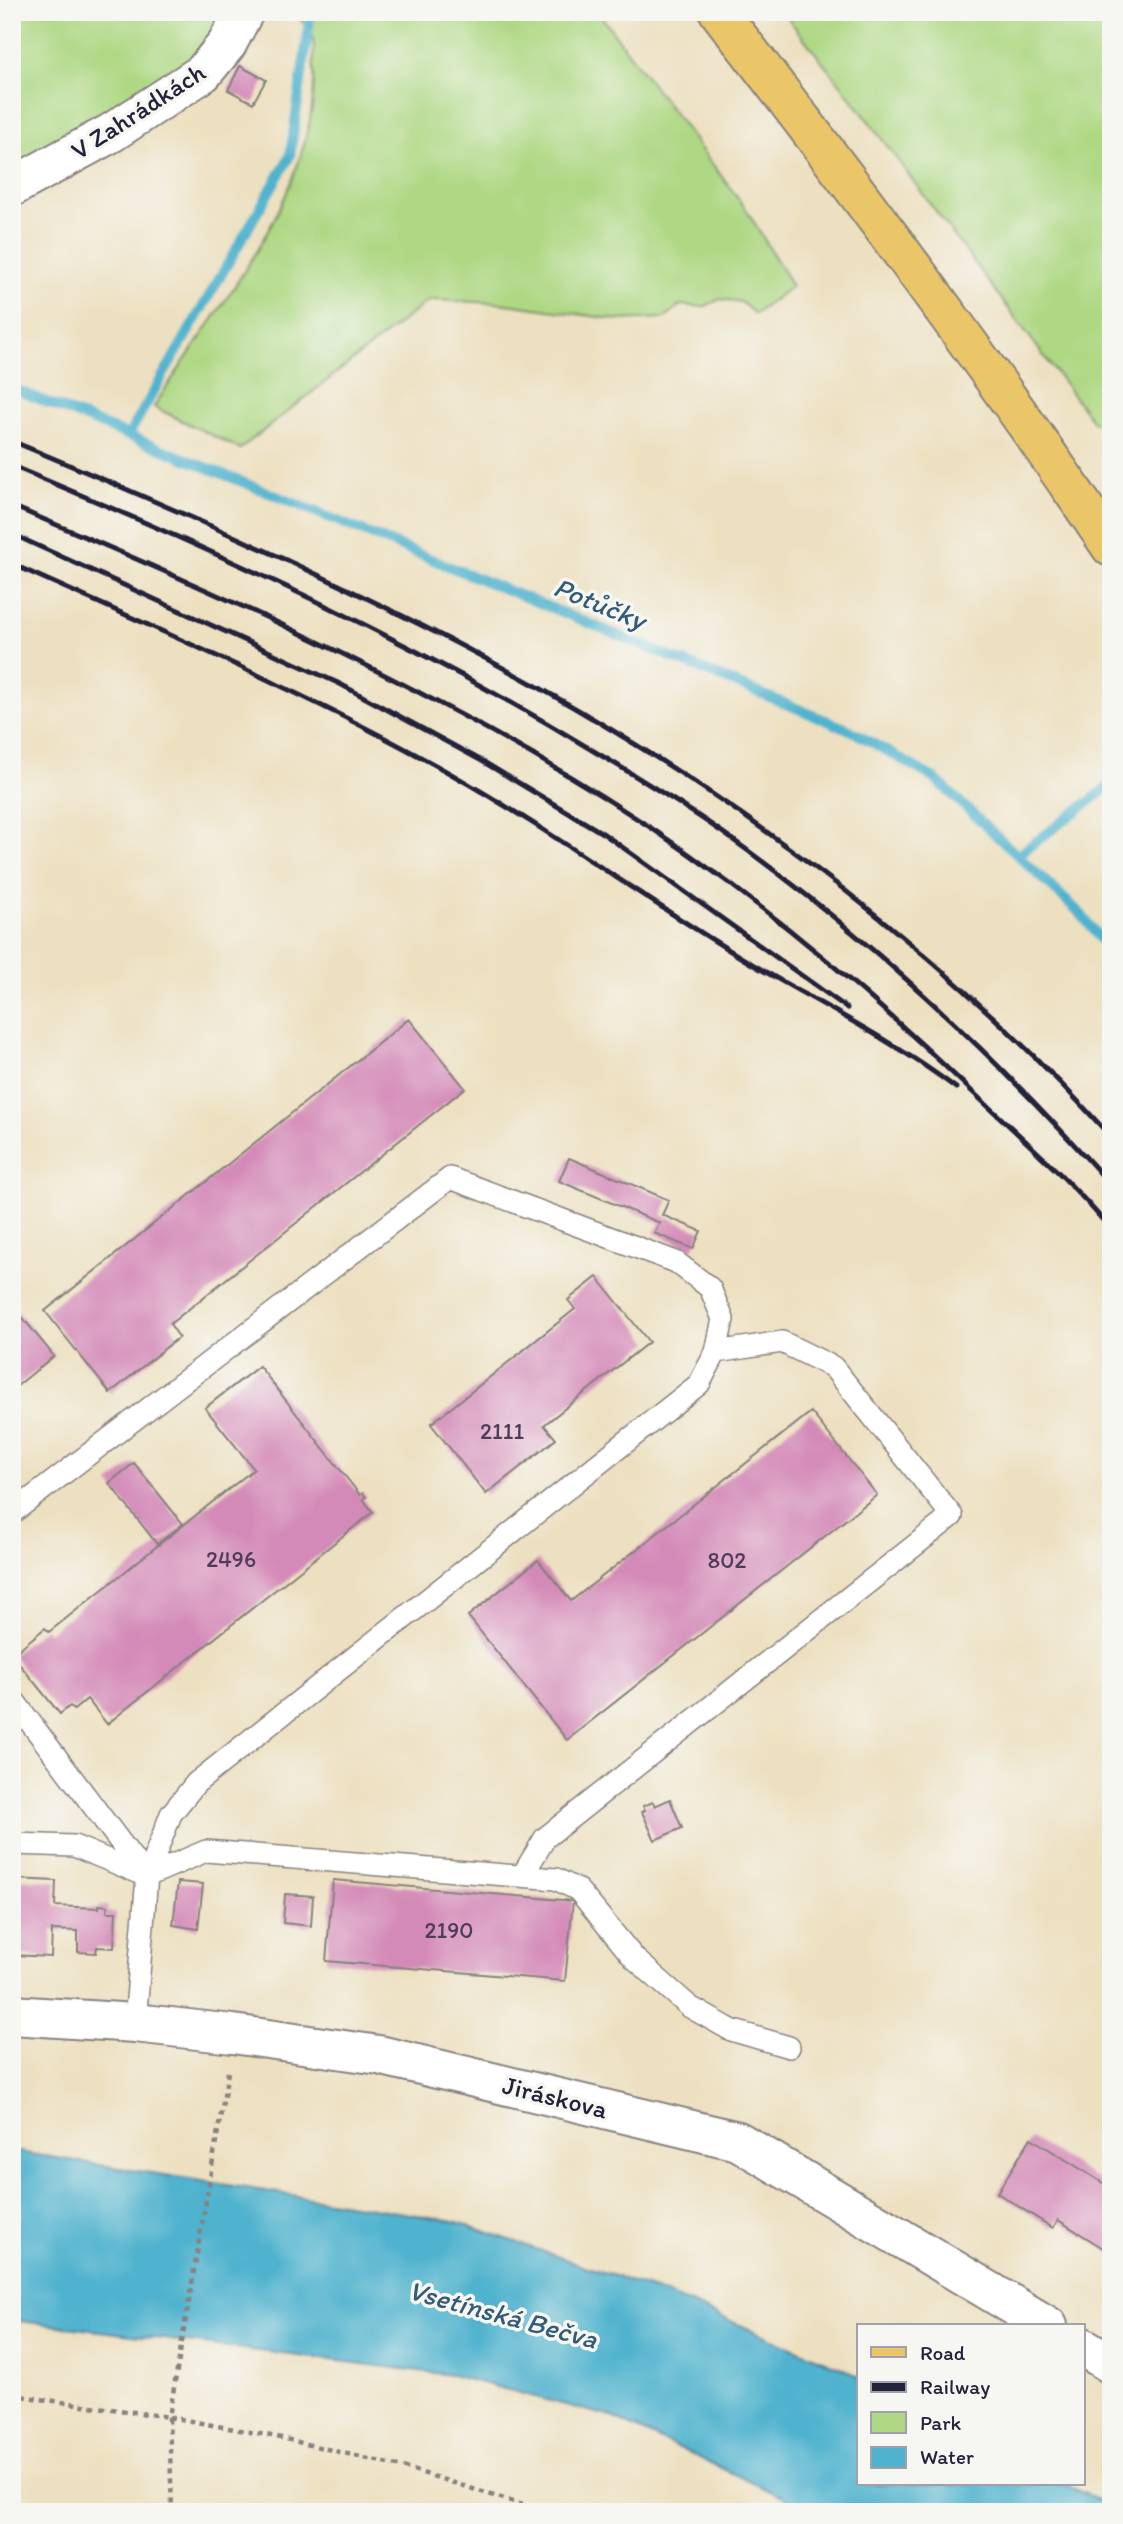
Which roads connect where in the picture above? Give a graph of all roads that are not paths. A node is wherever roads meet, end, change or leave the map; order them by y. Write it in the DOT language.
graph roads {
  1 [pos="244,12"];
  2 [pos="719,12"];
  3 [pos="12,187"];
  4 [pos="1111,547"];
  5 [pos="716,1352"];
  6 [pos="12,1513"];
  7 [pos="12,1698"];
  8 [pos="12,1844"];
  9 [pos="147,1876"];
  10 [pos="522,1876"];
  11 [pos="12,2015"];
  12 [pos="135,2023"];
  13 [pos="789,2047"];
  14 [pos="1045,2324"];
  15 [pos="1084,2348"];
  16 [pos="1111,2364"];
  1 -- 3 [label="street, V Zahrádkách"];
  2 -- 4 [label="main road"];
  5 -- 6 [label="lane"];
  5 -- 9 [label="lane"];
  5 -- 10 [label="lane"];
  7 -- 9 [label="lane"];
  8 -- 9 [label="lane"];
  9 -- 10 [label="lane"];
  9 -- 12 [label="lane"];
  10 -- 13 [label="lane"];
  11 -- 12 [label="street, Jiráskova"];
  12 -- 14 [label="street, Jiráskova"];
  15 -- 16 [label="street"];
}
